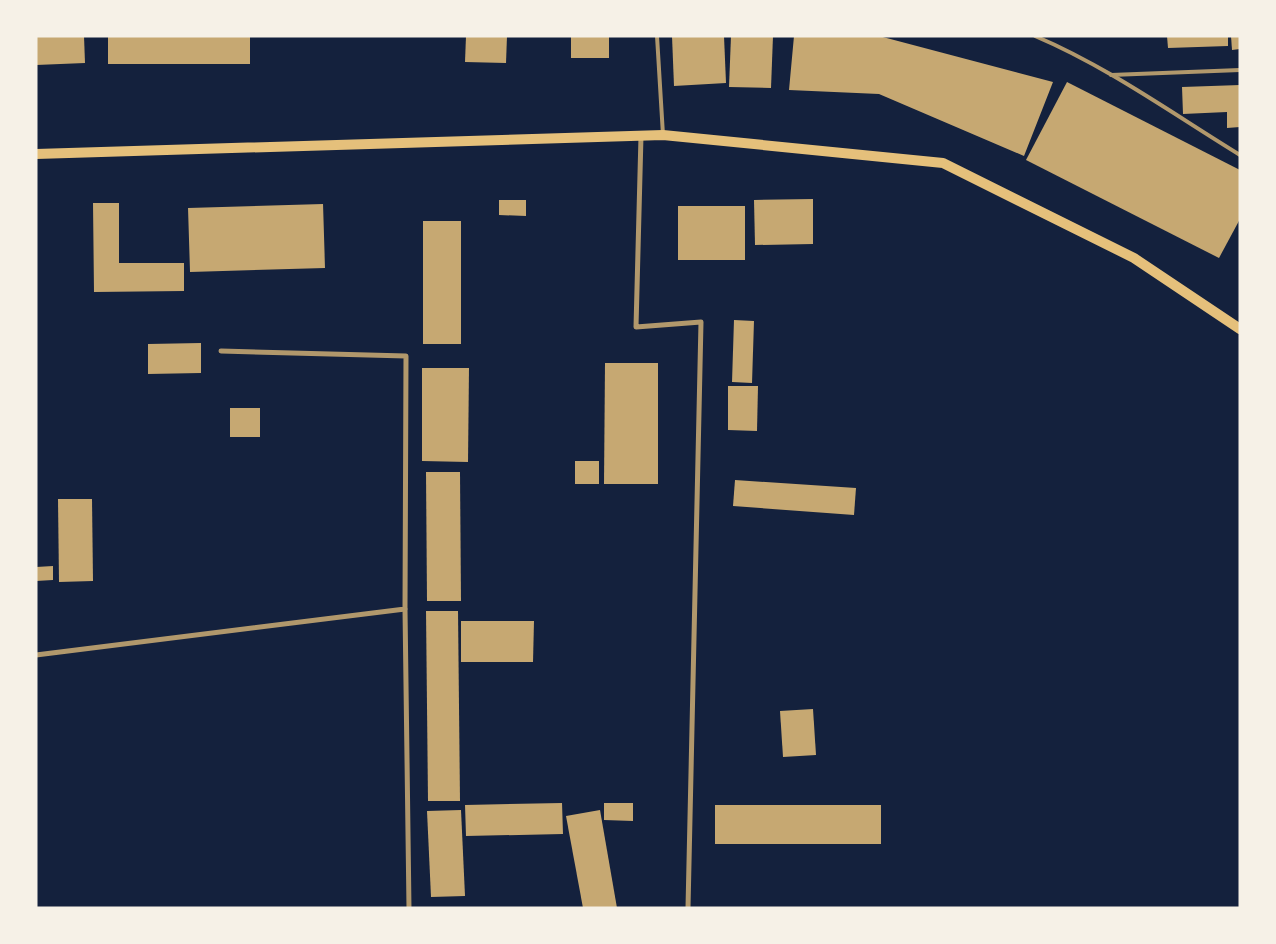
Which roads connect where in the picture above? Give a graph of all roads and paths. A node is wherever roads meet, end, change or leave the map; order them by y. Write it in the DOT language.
graph roads {
  1 [pos="657,36"];
  2 [pos="1035,36"];
  3 [pos="1240,70"];
  4 [pos="1111,75"];
  5 [pos="642,135"];
  6 [pos="663,135"];
  7 [pos="36,154"];
  8 [pos="1240,155"];
  9 [pos="1240,329"];
  10 [pos="221,351"];
  11 [pos="405,609"];
  12 [pos="36,655"];
  13 [pos="409,908"];
  14 [pos="688,908"];
  1 -- 6 [label="lane"];
  2 -- 4 [label="lane"];
  3 -- 4 [label="lane"];
  4 -- 8 [label="lane"];
  5 -- 6 [label="main road"];
  5 -- 7 [label="main road"];
  5 -- 14 [label="street"];
  6 -- 9 [label="main road"];
  10 -- 11 [label="street"];
  11 -- 12 [label="street"];
  11 -- 13 [label="street"];
}
